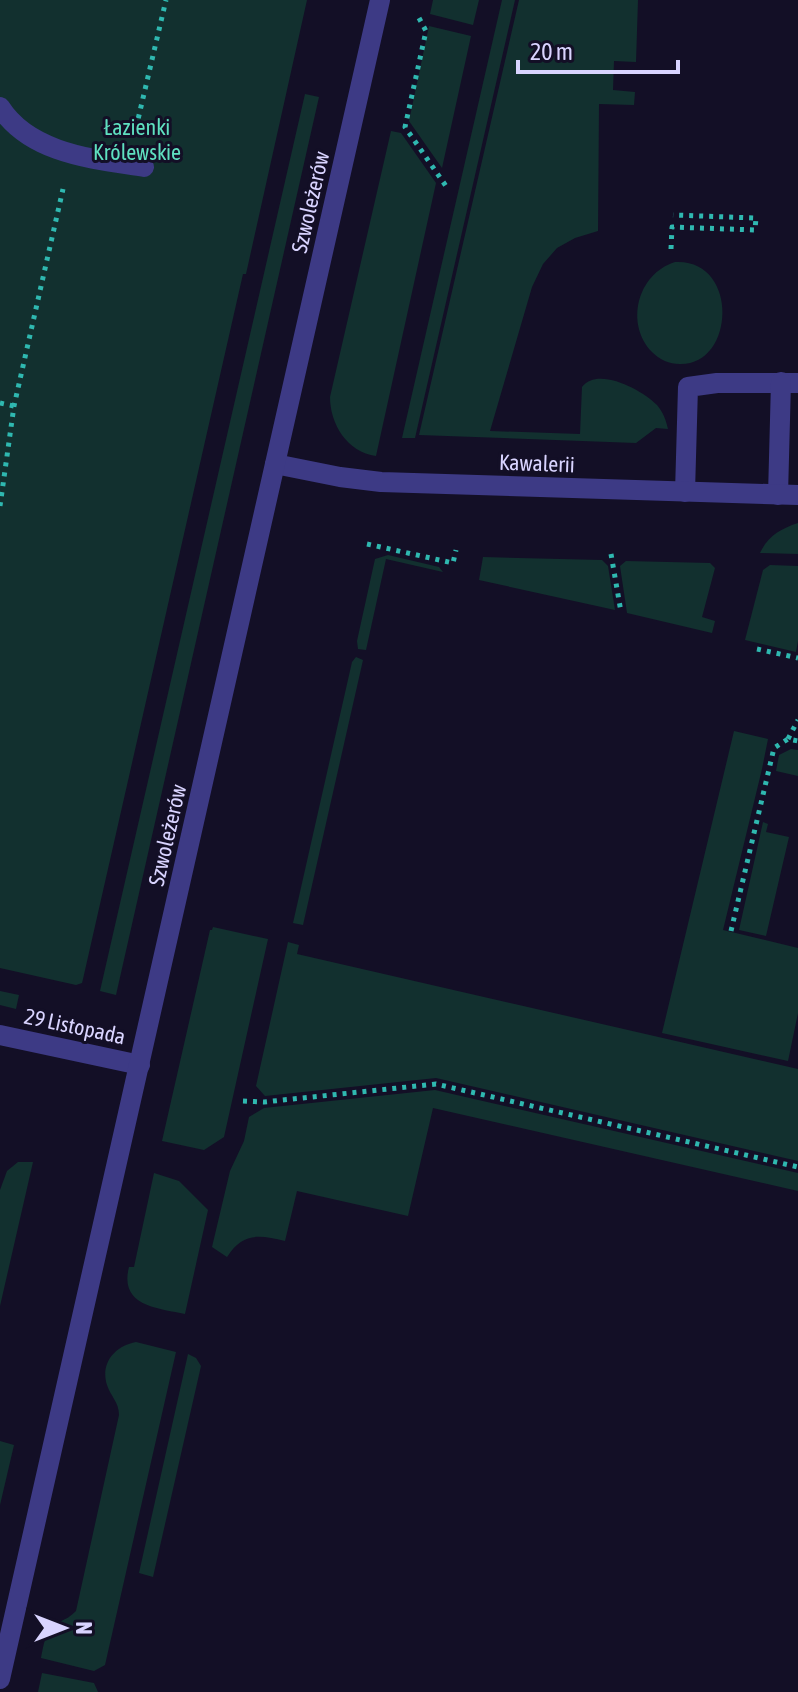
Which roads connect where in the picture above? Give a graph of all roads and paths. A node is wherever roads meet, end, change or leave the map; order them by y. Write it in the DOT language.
graph roads {
  1 [pos="166,0"];
  2 [pos="380,0"];
  3 [pos="419,18"];
  4 [pos="0,107"];
  5 [pos="73,154"];
  6 [pos="136,166"];
  7 [pos="448,189"];
  8 [pos="673,215"];
  9 [pos="671,249"];
  10 [pos="790,383"];
  11 [pos="0,403"];
  12 [pos="14,406"];
  13 [pos="275,464"];
  14 [pos="685,492"];
  15 [pos="788,495"];
  16 [pos="0,506"];
  17 [pos="367,544"];
  18 [pos="456,550"];
  19 [pos="611,554"];
  20 [pos="621,612"];
  21 [pos="757,649"];
  22 [pos="798,658"];
  23 [pos="798,720"];
  24 [pos="788,739"];
  25 [pos="798,741"];
  26 [pos="731,931"];
  27 [pos="0,1035"];
  28 [pos="140,1065"];
  29 [pos="243,1101"];
  30 [pos="798,1167"];
  31 [pos="0,1679"];
  1 -- 6 [label="path"];
  2 -- 13 [label="street, Szwoleżerów"];
  3 -- 7 [label="path"];
  4 -- 5 [label="street"];
  5 -- 6 [label="street"];
  5 -- 12 [label="path"];
  8 -- 9 [label="path"];
  10 -- 14 [label="street"];
  10 -- 15 [label="street"];
  11 -- 12 [label="path"];
  12 -- 16 [label="path"];
  13 -- 14 [label="street, Kawalerii"];
  13 -- 28 [label="street, Szwoleżerów"];
  14 -- 15 [label="street, Kawalerii"];
  17 -- 18 [label="path"];
  19 -- 20 [label="path"];
  21 -- 22 [label="path"];
  23 -- 24 [label="path"];
  24 -- 25 [label="path"];
  24 -- 26 [label="path"];
  27 -- 28 [label="street, 29 Listopada"];
  28 -- 31 [label="street, Szwoleżerów"];
  29 -- 30 [label="path"];
}
